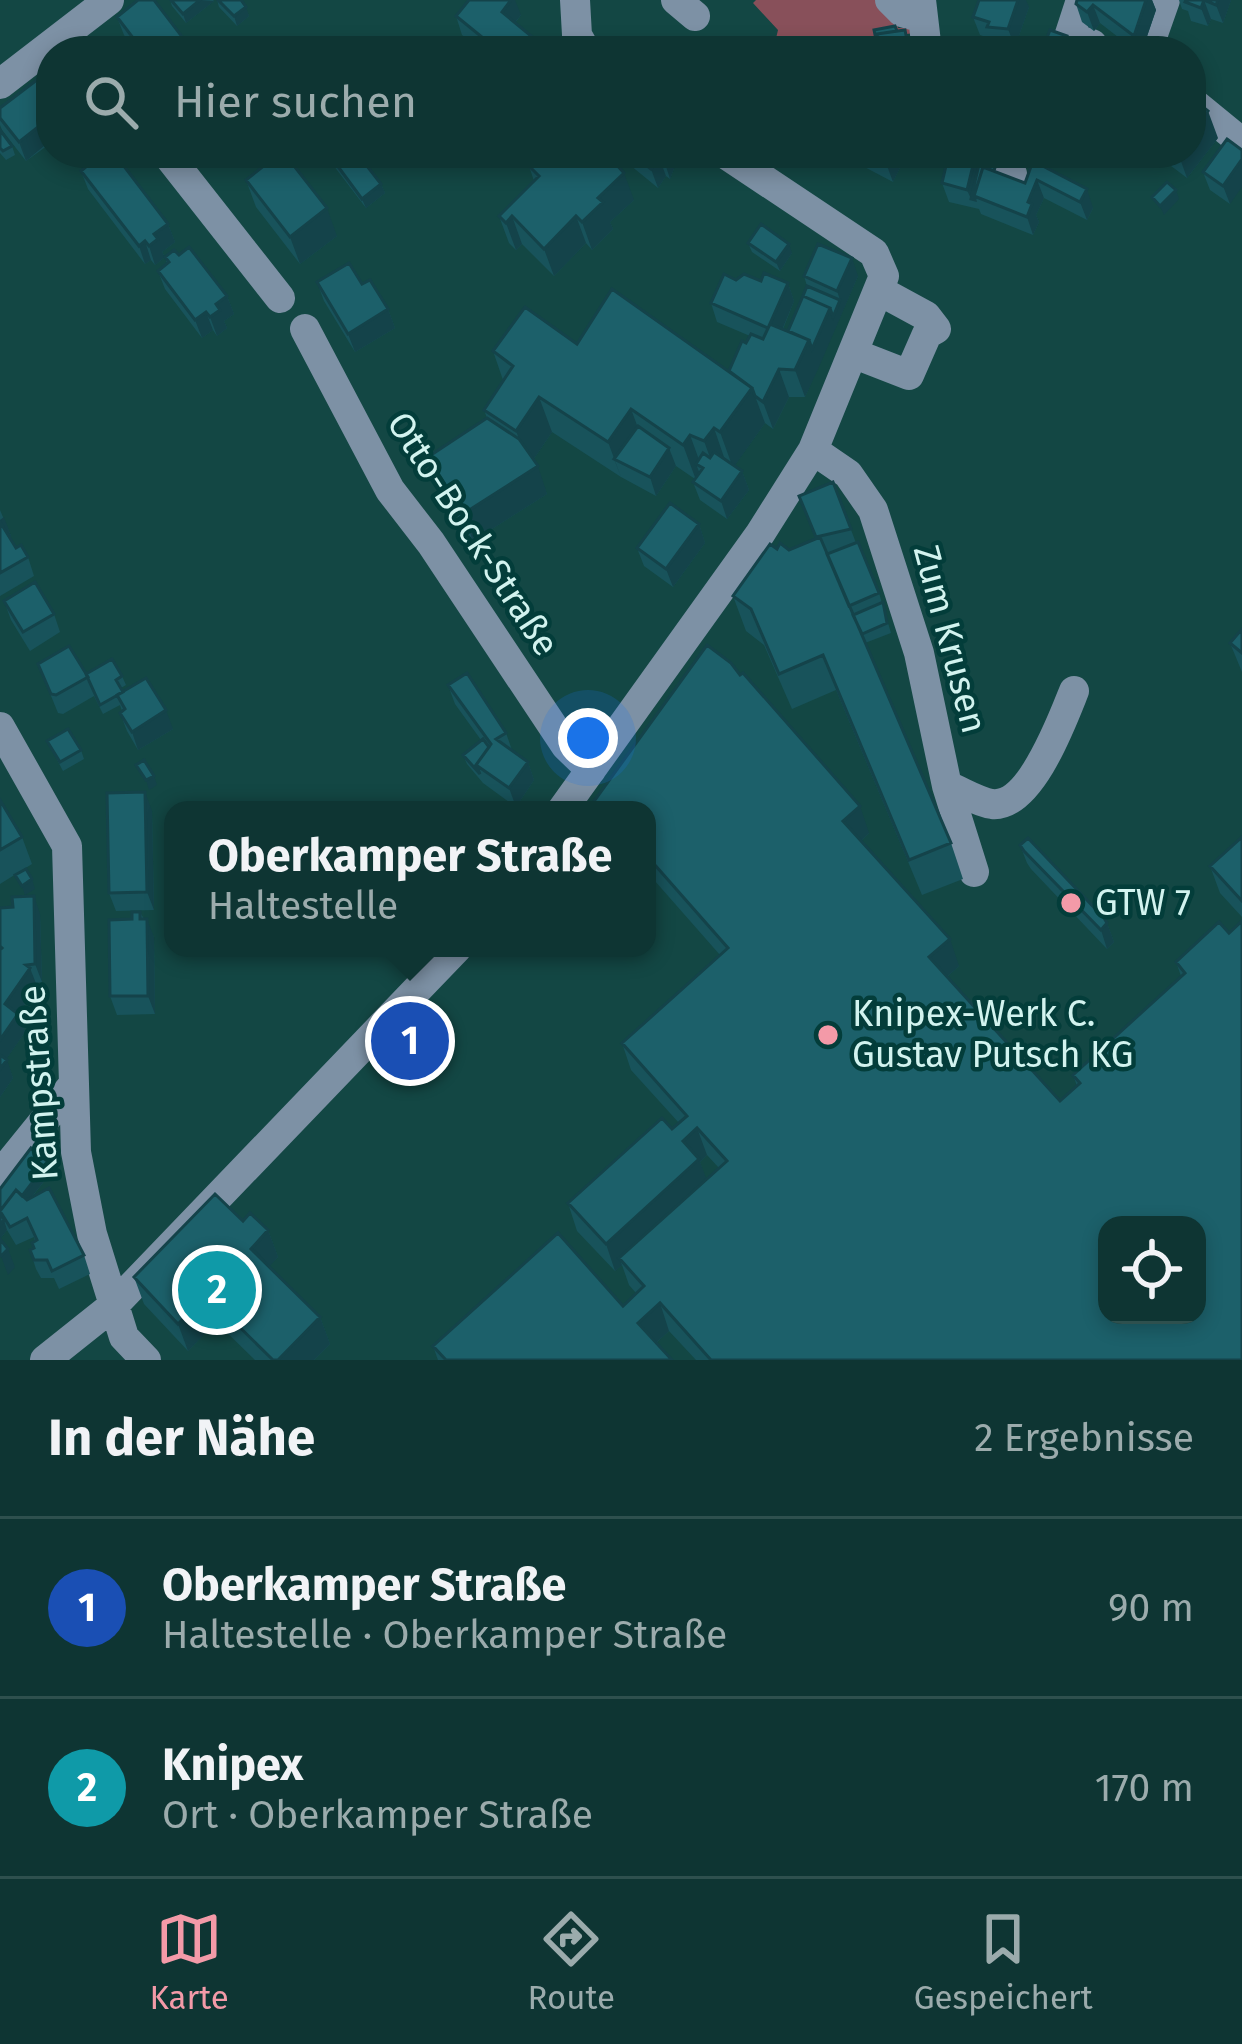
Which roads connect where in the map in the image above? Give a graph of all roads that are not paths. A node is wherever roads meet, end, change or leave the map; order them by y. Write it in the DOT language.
graph roads {
  1 [pos="109,0"];
  2 [pos="575,0"];
  3 [pos="890,0"];
  4 [pos="1082,0"];
  5 [pos="1166,0"];
  6 [pos="1179,0"];
  7 [pos="922,9"];
  8 [pos="81,36"];
  9 [pos="578,36"];
  10 [pos="1069,36"];
  11 [pos="1153,36"];
  12 [pos="1167,36"];
  13 [pos="36,64"];
  14 [pos="0,85"];
  15 [pos="1206,113"];
  16 [pos="1234,136"];
  17 [pos="178,168"];
  18 [pos="746,168"];
  19 [pos="1001,168"];
  20 [pos="1012,174"];
  21 [pos="880,291"];
  22 [pos="280,298"];
  23 [pos="305,329"];
  24 [pos="855,355"];
  25 [pos="813,450"];
  26 [pos="1074,692"];
  27 [pos="0,727"];
  28 [pos="591,770"];
  29 [pos="947,786"];
  30 [pos="569,801"];
  31 [pos="974,872"];
  32 [pos="448,957"];
  33 [pos="74,1084"];
  34 [pos="0,1175"];
  35 [pos="114,1305"];
  36 [pos="44,1360"];
  37 [pos="146,1360"];
  1 -- 8 [label="street"];
  2 -- 9 [label="street"];
  3 -- 7 [label="street"];
  4 -- 10 [label="street"];
  5 -- 11 [label="street"];
  6 -- 12 [label="street"];
  13 -- 14 [label="street"];
  15 -- 16 [label="street"];
  17 -- 22 [label="street"];
  18 -- 21 [label="street"];
  19 -- 20 [label="street"];
  21 -- 24 [label="street"];
  21 -- 24 [label="street"];
  23 -- 28 [label="street, Otto-Bock-Straße"];
  24 -- 25 [label="street"];
  25 -- 28 [label="street"];
  25 -- 29 [label="street, Zum Krusen"];
  26 -- 29 [label="street"];
  27 -- 33 [label="street, Kampstraße"];
  28 -- 30 [label="street"];
  29 -- 31 [label="street, Zum Krusen"];
  32 -- 35 [label="street"];
  33 -- 34 [label="street"];
  33 -- 35 [label="street, Kampstraße"];
  35 -- 36 [label="street"];
  35 -- 37 [label="street, Kampstraße"];
}
